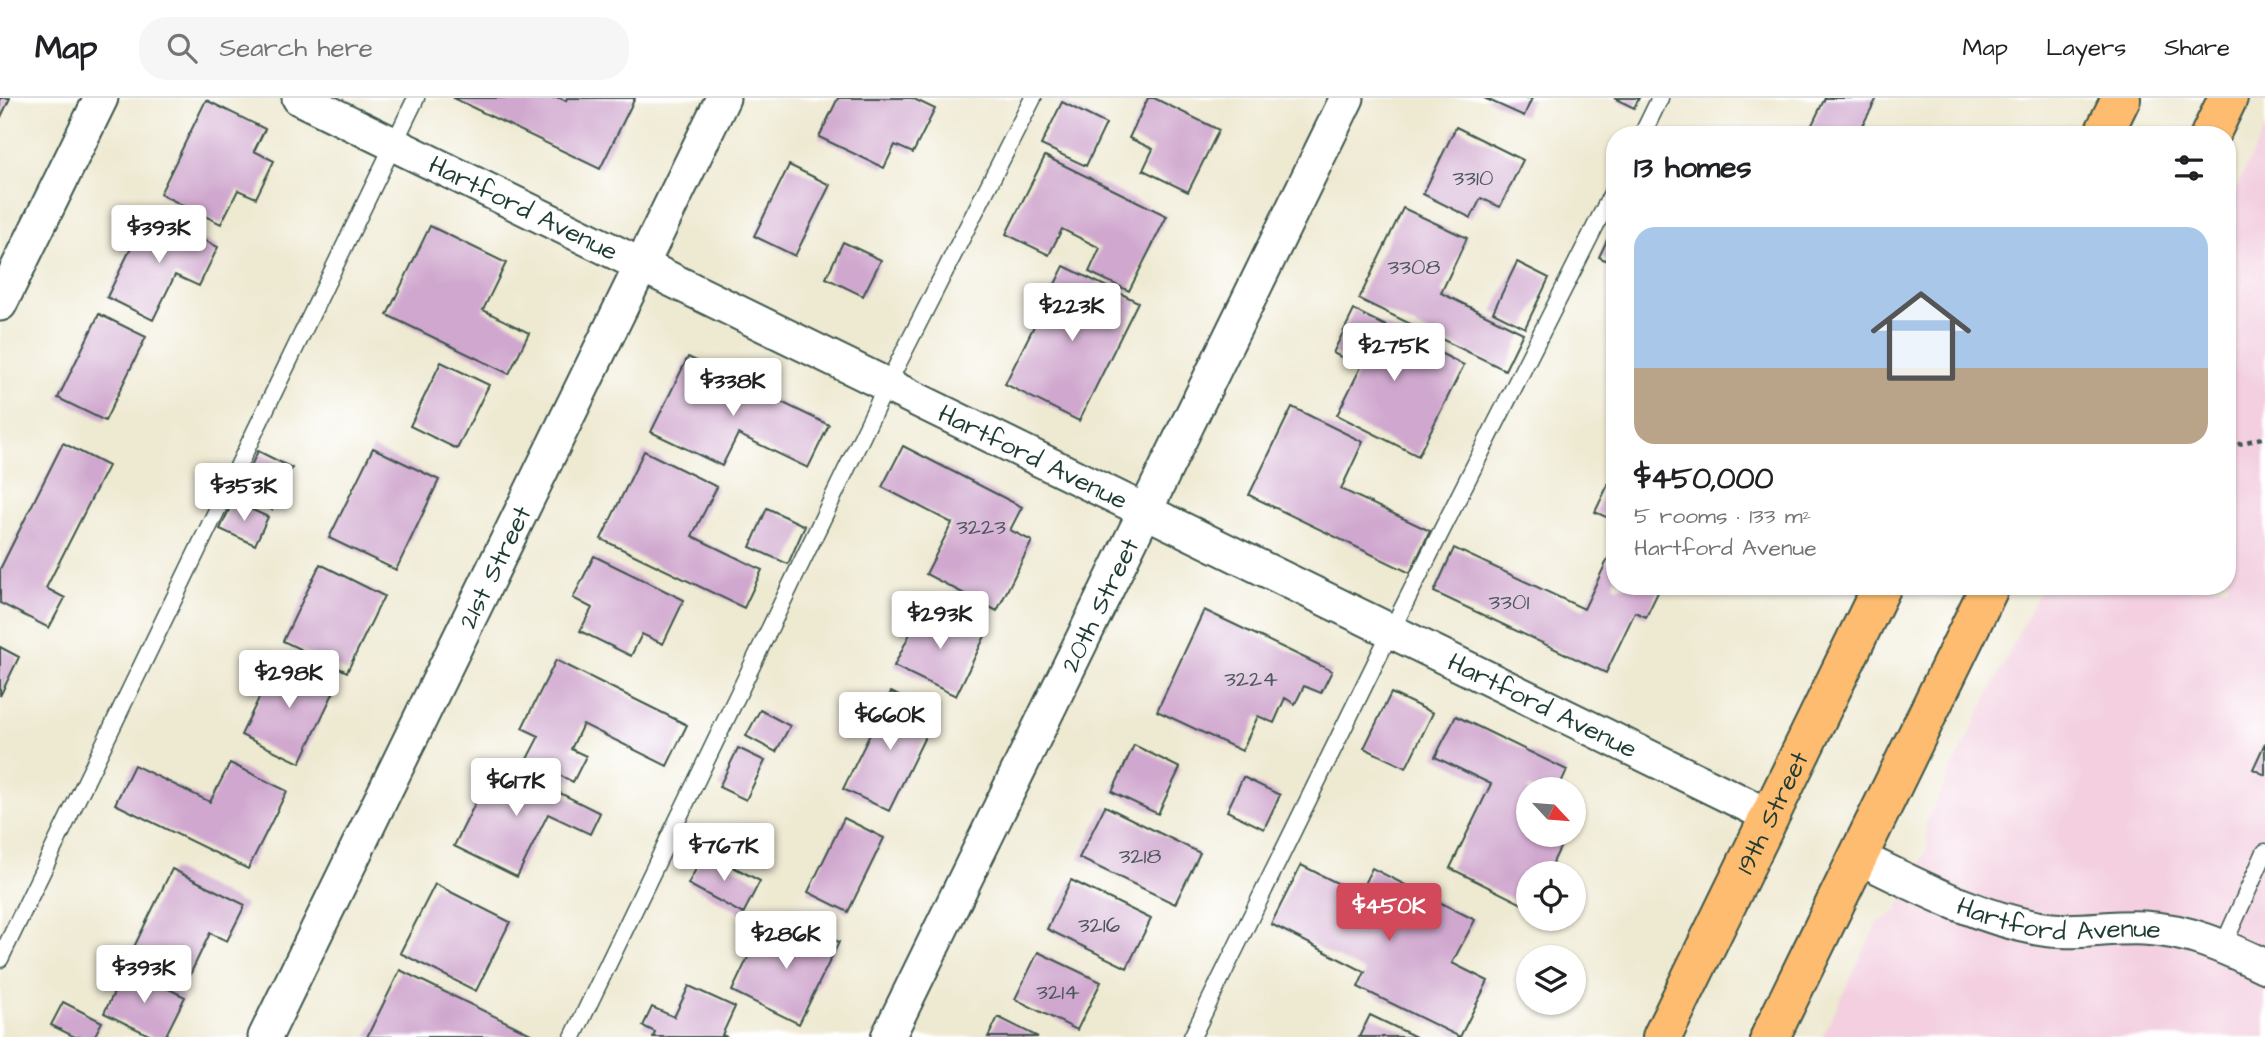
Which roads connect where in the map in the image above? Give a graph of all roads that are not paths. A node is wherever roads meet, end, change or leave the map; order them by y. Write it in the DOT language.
graph roads {
  1 [pos="101,98"];
  2 [pos="299,98"];
  3 [pos="416,98"];
  4 [pos="723,98"];
  5 [pos="1033,98"];
  6 [pos="1347,98"];
  7 [pos="1660,98"];
  8 [pos="2121,98"];
  9 [pos="2228,98"];
  10 [pos="1646,126"];
  11 [pos="2107,126"];
  12 [pos="2214,126"];
  13 [pos="394,145"];
  14 [pos="1606,205"];
  15 [pos="642,265"];
  16 [pos="0,304"];
  17 [pos="887,385"];
  18 [pos="1145,511"];
  19 [pos="1878,595"];
  20 [pos="1986,595"];
  21 [pos="1391,631"];
  22 [pos="1770,816"];
  23 [pos="2265,852"];
  24 [pos="1858,858"];
  25 [pos="2223,946"];
  26 [pos="0,958"];
  27 [pos="2265,966"];
  28 [pos="265,1037"];
  29 [pos="573,1037"];
  30 [pos="888,1037"];
  31 [pos="1192,1037"];
  32 [pos="1662,1037"];
  33 [pos="1770,1037"];
  1 -- 16 [label="street"];
  2 -- 13 [label="street, Hartford Avenue"];
  3 -- 13 [label="lane"];
  4 -- 15 [label="street, 21st Street"];
  5 -- 17 [label="lane"];
  6 -- 18 [label="street, 20th Street"];
  7 -- 10 [label="lane"];
  8 -- 11 [label="main road"];
  9 -- 12 [label="main road"];
  13 -- 15 [label="street, Hartford Avenue"];
  13 -- 26 [label="lane"];
  14 -- 21 [label="lane"];
  15 -- 17 [label="street, Hartford Avenue"];
  15 -- 28 [label="street, 21st Street"];
  17 -- 18 [label="street, Hartford Avenue"];
  17 -- 29 [label="lane"];
  18 -- 21 [label="street, Hartford Avenue"];
  18 -- 30 [label="street, 20th Street"];
  19 -- 22 [label="main road, 19th Street"];
  20 -- 24 [label="main road"];
  21 -- 22 [label="street, Hartford Avenue"];
  21 -- 31 [label="lane"];
  22 -- 32 [label="main road, 19th Street"];
  23 -- 25 [label="lane"];
  24 -- 25 [label="street, Hartford Avenue"];
  24 -- 33 [label="main road"];
  25 -- 27 [label="street, Hartford Avenue"];
}
